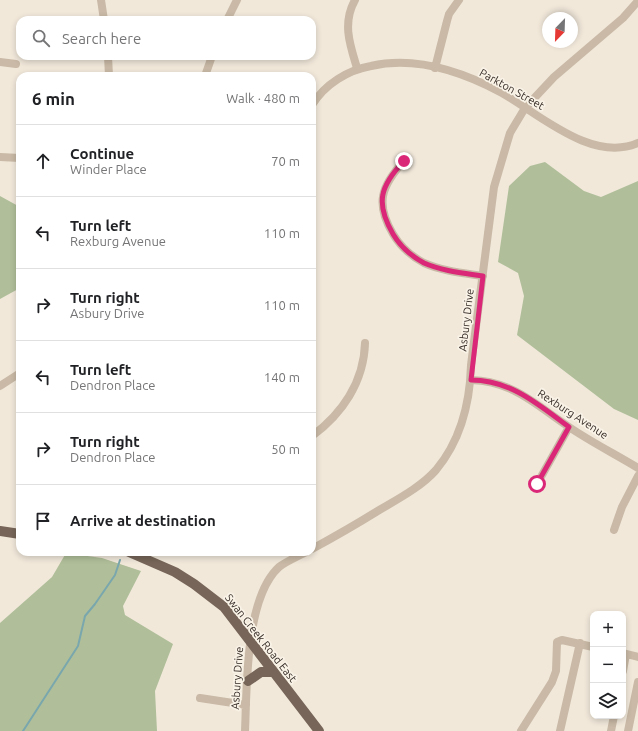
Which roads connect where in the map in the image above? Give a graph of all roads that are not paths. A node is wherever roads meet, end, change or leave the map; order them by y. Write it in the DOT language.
graph roads {
  1 [pos="101,0"];
  2 [pos="236,0"];
  3 [pos="355,0"];
  4 [pos="459,0"];
  5 [pos="638,1"];
  6 [pos="103,16"];
  7 [pos="228,16"];
  8 [pos="108,60"];
  9 [pos="211,60"];
  10 [pos="0,62"];
  11 [pos="16,64"];
  12 [pos="357,68"];
  13 [pos="435,68"];
  14 [pos="109,72"];
  15 [pos="206,72"];
  16 [pos="316,101"];
  17 [pos="525,108"];
  18 [pos="638,143"];
  19 [pos="0,157"];
  20 [pos="16,158"];
  21 [pos="404,161"];
  22 [pos="483,276"];
  23 [pos="365,343"];
  24 [pos="16,376"];
  25 [pos="471,380"];
  26 [pos="0,386"];
  27 [pos="569,427"];
  28 [pos="316,433"];
  29 [pos="638,468"];
  30 [pos="638,476"];
  31 [pos="537,484"];
  32 [pos="614,530"];
  33 [pos="0,532"];
  34 [pos="16,534"];
  35 [pos="316,544"];
  36 [pos="138,556"];
  37 [pos="299,556"];
  38 [pos="251,641"];
  39 [pos="580,644"];
  40 [pos="590,646"];
  41 [pos="626,654"];
  42 [pos="638,657"];
  43 [pos="274,672"];
  44 [pos="248,681"];
  45 [pos="638,682"];
  46 [pos="200,698"];
  47 [pos="246,705"];
  48 [pos="613,719"];
  49 [pos="245,731"];
  50 [pos="319,731"];
  51 [pos="521,731"];
  52 [pos="560,731"];
  53 [pos="611,731"];
  54 [pos="628,731"];
  1 -- 6 [label="street"];
  2 -- 7 [label="street"];
  3 -- 12 [label="street"];
  4 -- 13 [label="street"];
  5 -- 17 [label="street, Asbury Drive"];
  8 -- 14 [label="street"];
  9 -- 15 [label="street"];
  10 -- 11 [label="street"];
  12 -- 13 [label="street, Parkton Street"];
  12 -- 16 [label="street, Parkton Street"];
  13 -- 17 [label="street, Parkton Street"];
  17 -- 18 [label="street, Parkton Street"];
  17 -- 22 [label="street, Asbury Drive"];
  19 -- 20 [label="street"];
  21 -- 22 [label="street"];
  22 -- 25 [label="street, Asbury Drive"];
  23 -- 28 [label="street"];
  24 -- 26 [label="street"];
  25 -- 27 [label="street, Rexburg Avenue"];
  25 -- 35 [label="street, Asbury Drive"];
  27 -- 29 [label="street, Rexburg Avenue"];
  27 -- 31 [label="street"];
  30 -- 32 [label="street"];
  33 -- 34 [label="main road"];
  36 -- 38 [label="main road, Swan Creek Road East"];
  37 -- 38 [label="street, Asbury Drive"];
  38 -- 43 [label="main road, Swan Creek Road East"];
  38 -- 44 [label="street, Asbury Drive"];
  39 -- 40 [label="street"];
  39 -- 51 [label="street"];
  39 -- 52 [label="street"];
  41 -- 42 [label="street"];
  43 -- 44 [label="main road"];
  43 -- 50 [label="main road, Swan Creek Road East"];
  44 -- 47 [label="street, Asbury Drive"];
  45 -- 54 [label="street"];
  46 -- 47 [label="street"];
  47 -- 49 [label="street, Asbury Drive"];
  48 -- 53 [label="street"];
}
